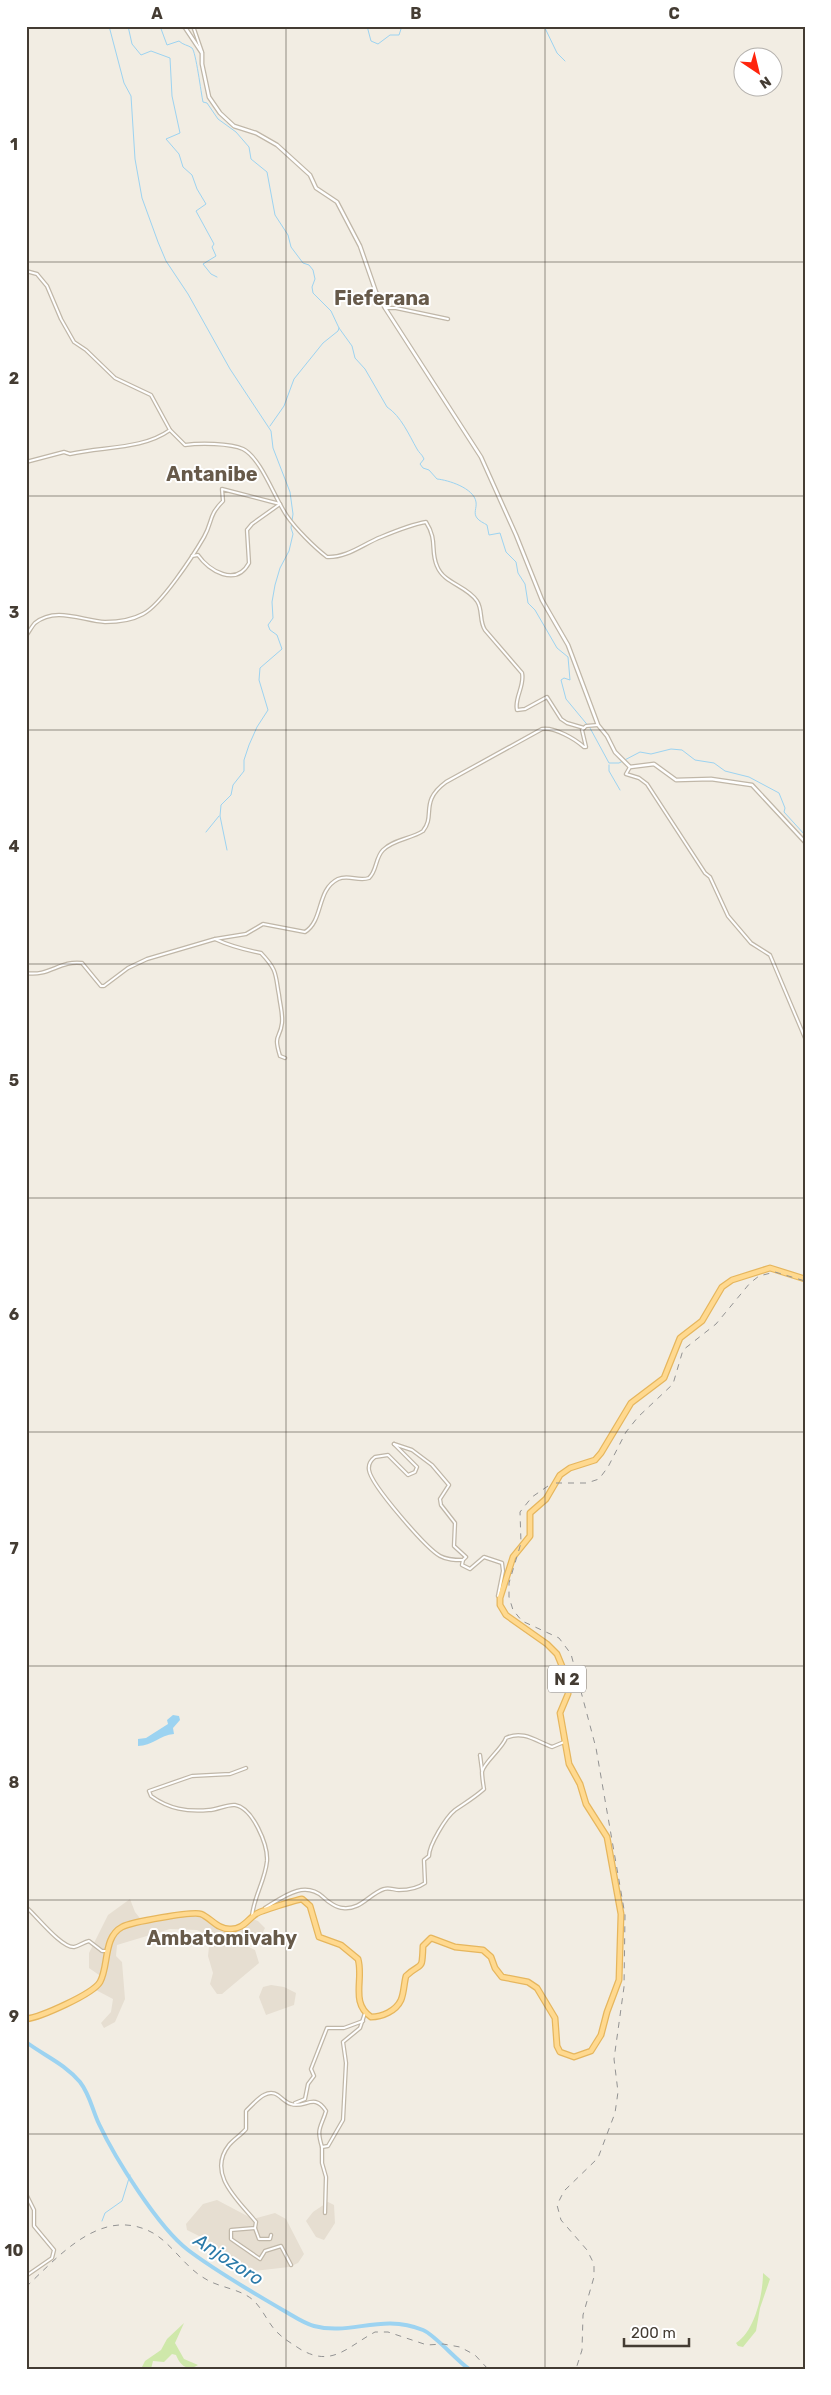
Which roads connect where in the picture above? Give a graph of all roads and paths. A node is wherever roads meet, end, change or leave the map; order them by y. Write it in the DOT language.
graph roads {
  1 [pos="60,26"];
  2 [pos="67,26"];
  3 [pos="184,26"];
  4 [pos="193,26"];
  5 [pos="202,53"];
  6 [pos="26,271"];
  7 [pos="385,308"];
  8 [pos="448,318"];
  9 [pos="170,430"];
  10 [pos="26,462"];
  11 [pos="280,504"];
  12 [pos="192,556"];
  13 [pos="26,636"];
  14 [pos="598,725"];
  15 [pos="585,727"];
  16 [pos="630,767"];
  17 [pos="805,842"];
  18 [pos="215,939"];
  19 [pos="26,974"];
  20 [pos="805,1038"];
  21 [pos="285,1058"];
  22 [pos="805,1279"];
  23 [pos="463,1560"];
  24 [pos="500,1598"];
  25 [pos="564,1742"];
  26 [pos="480,1755"];
  27 [pos="246,1768"];
  28 [pos="482,1771"];
  29 [pos="26,1907"];
  30 [pos="258,1912"];
  31 [pos="252,1916"];
  32 [pos="108,1951"];
  33 [pos="365,2013"];
  34 [pos="26,2019"];
  35 [pos="364,2020"];
  36 [pos="290,2104"];
  37 [pos="322,2147"];
  38 [pos="26,2194"];
  39 [pos="325,2213"];
  40 [pos="255,2228"];
  41 [pos="271,2235"];
  42 [pos="291,2265"];
  43 [pos="26,2276"];
  1 -- 2 [label="street"];
  3 -- 5 [label="street"];
  4 -- 5 [label="street"];
  5 -- 7 [label="street"];
  6 -- 9 [label="street"];
  7 -- 8 [label="street"];
  7 -- 14 [label="street"];
  9 -- 10 [label="street"];
  9 -- 11 [label="street"];
  11 -- 12 [label="street"];
  11 -- 12 [label="street"];
  11 -- 15 [label="street"];
  12 -- 13 [label="street"];
  14 -- 15 [label="street"];
  14 -- 16 [label="street"];
  15 -- 18 [label="street"];
  16 -- 17 [label="street"];
  16 -- 20 [label="street"];
  18 -- 19 [label="street"];
  18 -- 21 [label="street"];
  22 -- 24 [label="main road"];
  23 -- 23 [label="street"];
  23 -- 24 [label="street"];
  24 -- 25 [label="main road, N 2"];
  25 -- 28 [label="street"];
  25 -- 33 [label="main road, N 2"];
  26 -- 28 [label="street"];
  27 -- 31 [label="street"];
  28 -- 30 [label="street"];
  29 -- 32 [label="street"];
  30 -- 31 [label="main road"];
  30 -- 33 [label="main road"];
  31 -- 32 [label="main road"];
  32 -- 34 [label="main road"];
  33 -- 35 [label="street"];
  35 -- 36 [label="street"];
  35 -- 37 [label="street"];
  36 -- 37 [label="street"];
  36 -- 40 [label="street"];
  37 -- 39 [label="street"];
  38 -- 43 [label="street"];
  40 -- 41 [label="street"];
  40 -- 42 [label="street"];
}
